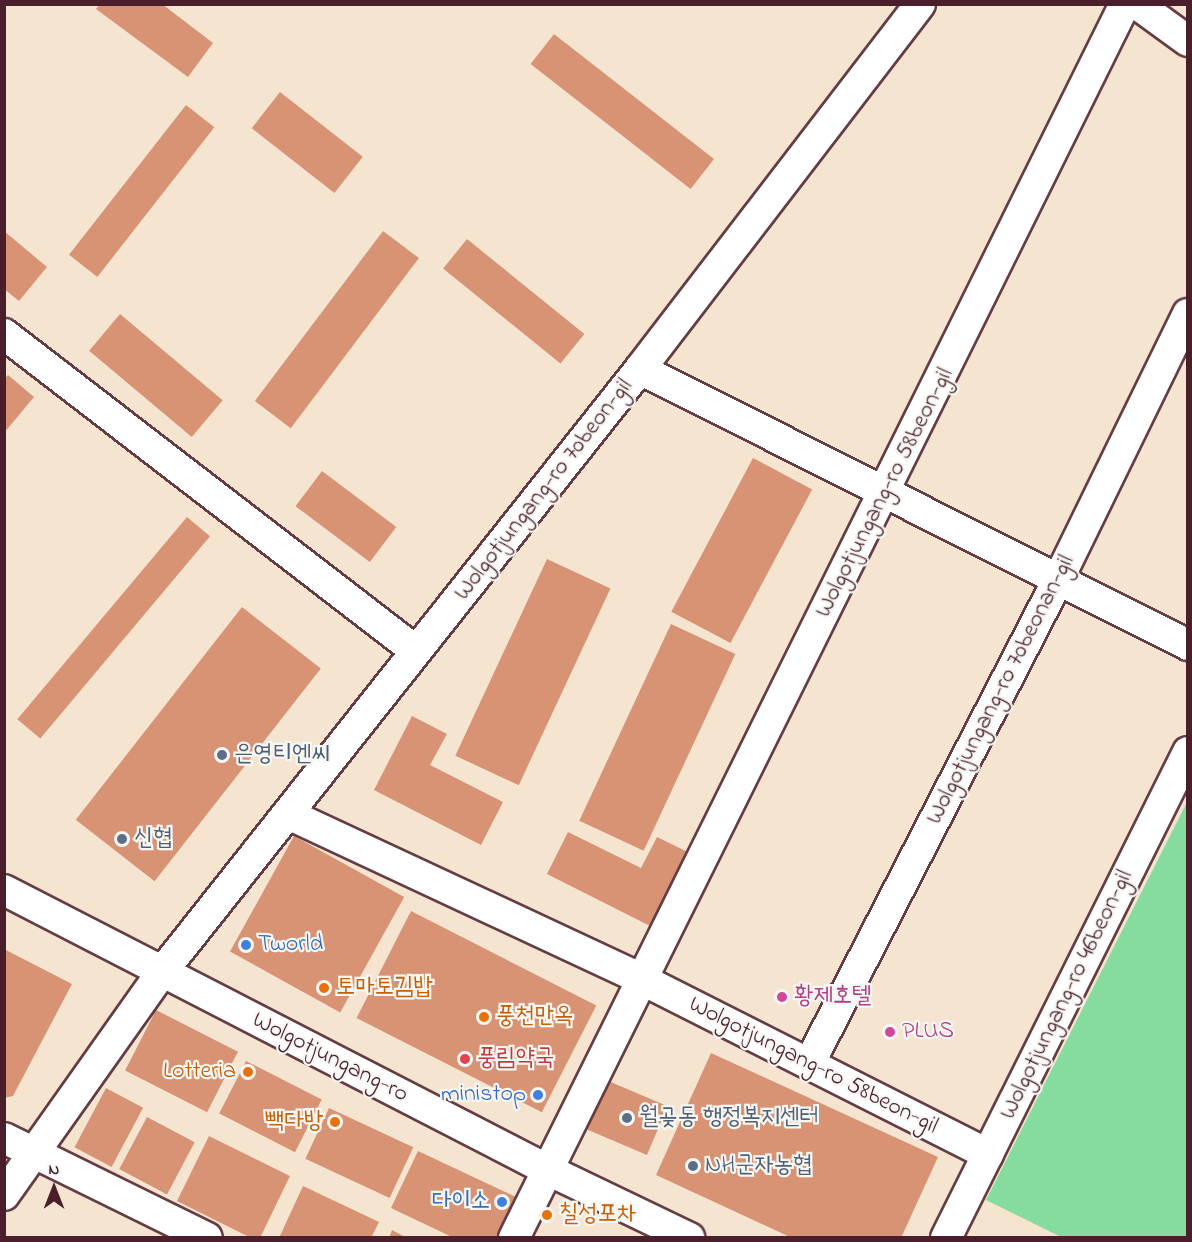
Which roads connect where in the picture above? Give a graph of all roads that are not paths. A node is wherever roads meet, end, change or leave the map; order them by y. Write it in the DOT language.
graph roads {
  1 [pos="920,4"];
  2 [pos="1125,4"];
  3 [pos="1137,4"];
  4 [pos="1188,41"];
  5 [pos="1186,319"];
  6 [pos="4,334"];
  7 [pos="640,369"];
  8 [pos="886,494"];
  9 [pos="1059,580"];
  10 [pos="1188,645"];
  11 [pos="416,651"];
  12 [pos="1188,752"];
  13 [pos="288,814"];
  14 [pos="4,890"];
  15 [pos="162,972"];
  16 [pos="639,978"];
  17 [pos="809,1064"];
  18 [pos="4,1138"];
  19 [pos="35,1153"];
  20 [pos="988,1154"];
  21 [pos="548,1170"];
  22 [pos="4,1195"];
  23 [pos="207,1238"];
  24 [pos="514,1238"];
  25 [pos="689,1238"];
  26 [pos="946,1238"];
  1 -- 7 [label="street, Wolgotjungang-ro 70beon-gil"];
  2 -- 8 [label="street, Wolgotjungang-ro 58beon-gil"];
  3 -- 4 [label="street"];
  5 -- 9 [label="street, Wolgotjungang-ro 70beonan-gil"];
  6 -- 11 [label="street"];
  7 -- 8 [label="street"];
  7 -- 11 [label="street, Wolgotjungang-ro 70beon-gil"];
  8 -- 9 [label="street"];
  8 -- 16 [label="street, Wolgotjungang-ro 58beon-gil"];
  9 -- 10 [label="street"];
  9 -- 17 [label="street, Wolgotjungang-ro 70beonan-gil"];
  11 -- 13 [label="street, Wolgotjungang-ro 70beon-gil"];
  12 -- 20 [label="street, Wolgotjungang-ro 46beon-gil"];
  13 -- 15 [label="street, Wolgotjungang-ro 70beon-gil"];
  13 -- 16 [label="street, Wolgotjungang-ro 58beon-gil"];
  14 -- 15 [label="street, Wolgotjungang-ro"];
  15 -- 19 [label="street, Wolgotjungang-ro 70beon-gil"];
  15 -- 21 [label="street, Wolgotjungang-ro"];
  16 -- 17 [label="street, Wolgotjungang-ro 58beon-gil"];
  16 -- 21 [label="street, Wolgotjungang-ro 58beon-gil"];
  17 -- 20 [label="street, Wolgotjungang-ro 58beon-gil"];
  18 -- 19 [label="street"];
  19 -- 22 [label="street, Wolgotjungang-ro 70beon-gil"];
  19 -- 23 [label="street"];
  20 -- 26 [label="street, Wolgotjungang-ro 46beon-gil"];
  21 -- 24 [label="street, Wolgotjungang-ro 58beon-gil"];
  21 -- 25 [label="street, Wolgotjungang-ro"];
}
